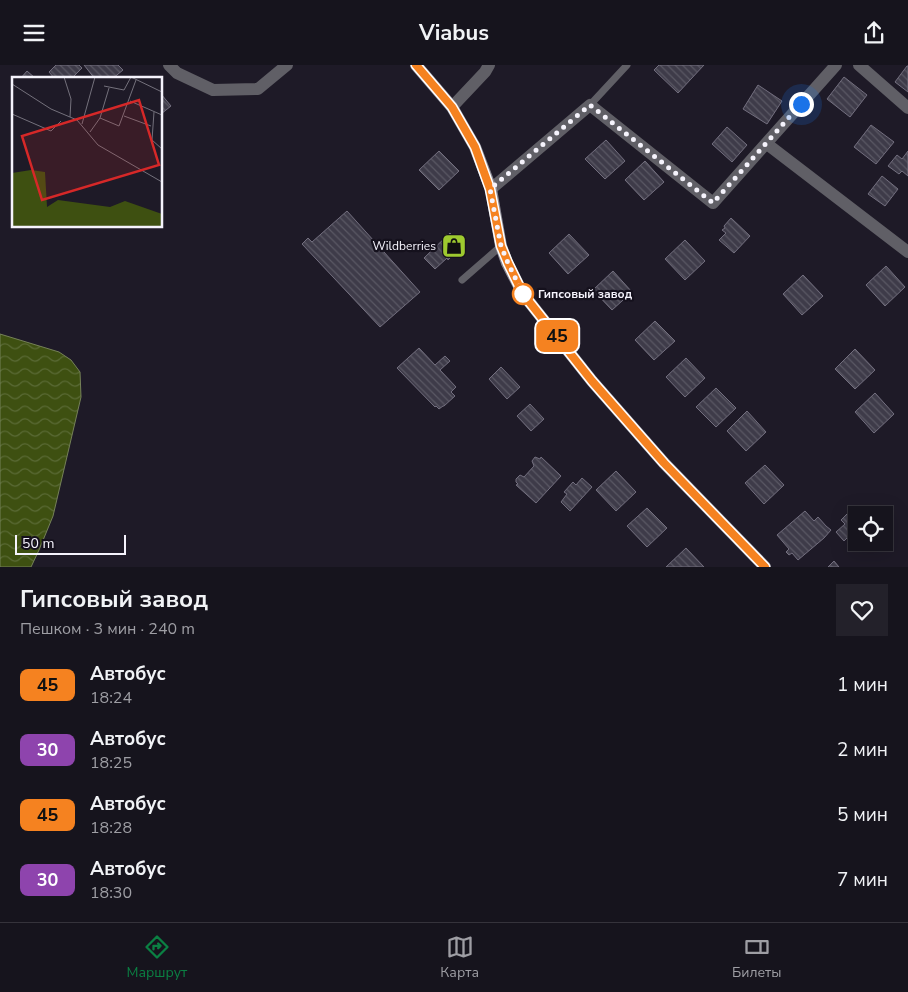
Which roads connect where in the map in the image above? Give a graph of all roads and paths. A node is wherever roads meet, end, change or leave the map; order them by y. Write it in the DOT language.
graph roads {
  1 [pos="169,65"];
  2 [pos="287,65"];
  3 [pos="416,65"];
  4 [pos="489,65"];
  5 [pos="627,65"];
  6 [pos="836,65"];
  7 [pos="858,65"];
  8 [pos="590,105"];
  9 [pos="452,107"];
  10 [pos="908,108"];
  11 [pos="766,144"];
  12 [pos="490,189"];
  13 [pos="501,246"];
  14 [pos="908,252"];
  15 [pos="462,280"];
  16 [pos="765,567"];
  1 -- 2 [label="street"];
  3 -- 9 [label="main road"];
  4 -- 9 [label="street"];
  5 -- 8 [label="lane"];
  6 -- 11 [label="street"];
  7 -- 10 [label="street"];
  8 -- 11 [label="street"];
  8 -- 12 [label="street"];
  9 -- 12 [label="main road"];
  11 -- 14 [label="street"];
  12 -- 13 [label="main road"];
  13 -- 15 [label="lane"];
  13 -- 16 [label="main road"];
}
